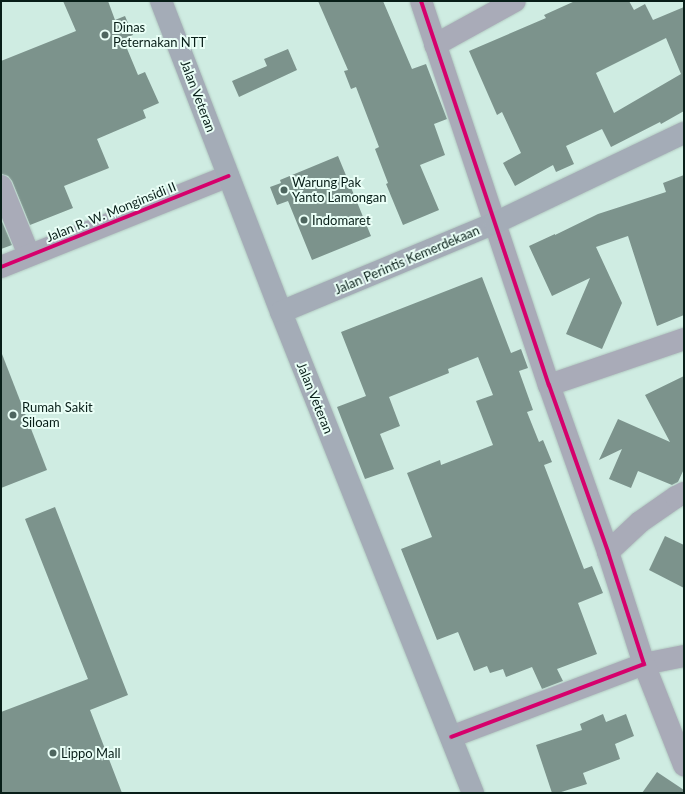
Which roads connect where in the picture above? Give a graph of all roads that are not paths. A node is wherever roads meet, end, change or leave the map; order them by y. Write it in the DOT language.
graph roads {
  1 [pos="161,1"];
  2 [pos="420,1"];
  3 [pos="515,1"];
  4 [pos="434,44"];
  5 [pos="684,133"];
  6 [pos="228,176"];
  7 [pos="1,186"];
  8 [pos="496,223"];
  9 [pos="29,255"];
  10 [pos="1,267"];
  11 [pos="281,312"];
  12 [pos="684,340"];
  13 [pos="549,385"];
  14 [pos="684,493"];
  15 [pos="608,552"];
  16 [pos="684,656"];
  17 [pos="644,664"];
  18 [pos="452,737"];
  19 [pos="684,765"];
  20 [pos="473,793"];
  1 -- 6 [label="main road, Jalan Veteran"];
  2 -- 4 [label="street"];
  3 -- 4 [label="street"];
  4 -- 8 [label="street"];
  5 -- 8 [label="main road, Jalan Perintis Kemerdekaan"];
  6 -- 9 [label="street, Jalan R. W. Monginsidi II"];
  6 -- 11 [label="main road, Jalan Veteran"];
  7 -- 9 [label="street"];
  8 -- 11 [label="main road, Jalan Perintis Kemerdekaan"];
  8 -- 13 [label="street"];
  9 -- 10 [label="street, Jalan R. W. Monginsidi II"];
  11 -- 18 [label="main road, Jalan Veteran"];
  12 -- 13 [label="street"];
  13 -- 15 [label="street"];
  14 -- 15 [label="street"];
  15 -- 17 [label="street"];
  16 -- 17 [label="street"];
  17 -- 18 [label="street"];
  17 -- 19 [label="street"];
  18 -- 20 [label="main road, Jalan Veteran"];
}
